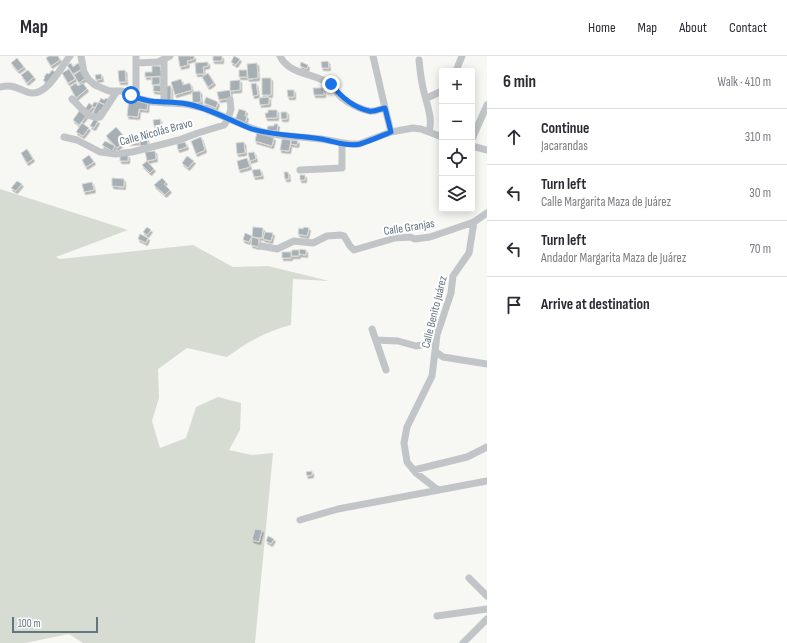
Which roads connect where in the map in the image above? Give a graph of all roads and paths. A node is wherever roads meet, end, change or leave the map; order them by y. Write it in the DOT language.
graph roads {
  1 [pos="70,56"];
  2 [pos="80,56"];
  3 [pos="373,56"];
  4 [pos="462,56"];
  5 [pos="167,57"];
  6 [pos="281,58"];
  7 [pos="136,60"];
  8 [pos="419,60"];
  9 [pos="457,68"];
  10 [pos="0,87"];
  11 [pos="116,91"];
  12 [pos="439,92"];
  13 [pos="136,98"];
  14 [pos="427,98"];
  15 [pos="72,99"];
  16 [pos="230,100"];
  17 [pos="164,103"];
  18 [pos="487,105"];
  19 [pos="385,108"];
  20 [pos="228,119"];
  21 [pos="391,132"];
  22 [pos="429,132"];
  23 [pos="475,132"];
  24 [pos="439,136"];
  25 [pos="64,137"];
  26 [pos="342,143"];
  27 [pos="475,147"];
  28 [pos="487,150"];
  29 [pos="300,170"];
  30 [pos="487,213"];
  31 [pos="474,222"];
  32 [pos="261,246"];
  33 [pos="372,329"];
  34 [pos="376,340"];
  35 [pos="436,343"];
  36 [pos="435,351"];
  37 [pos="487,364"];
  38 [pos="386,370"];
  39 [pos="487,446"];
  40 [pos="414,470"];
  41 [pos="487,481"];
  42 [pos="438,490"];
  43 [pos="300,520"];
  44 [pos="469,578"];
  45 [pos="487,596"];
  46 [pos="487,609"];
  47 [pos="437,616"];
  48 [pos="487,619"];
  49 [pos="463,643"];
  1 -- 10 [label="street"];
  2 -- 11 [label="street"];
  3 -- 19 [label="street"];
  4 -- 9 [label="street"];
  5 -- 7 [label="street"];
  5 -- 17 [label="street"];
  6 -- 19 [label="street"];
  7 -- 13 [label="street"];
  8 -- 14 [label="street"];
  11 -- 13 [label="street"];
  11 -- 15 [label="street"];
  12 -- 14 [label="street"];
  13 -- 17 [label="street"];
  14 -- 22 [label="street"];
  16 -- 20 [label="street"];
  17 -- 20 [label="street"];
  18 -- 23 [label="street"];
  19 -- 21 [label="street"];
  20 -- 25 [label="street, Calle Nicolás Bravo"];
  20 -- 26 [label="street"];
  21 -- 22 [label="street"];
  21 -- 26 [label="street"];
  22 -- 24 [label="street"];
  26 -- 29 [label="street"];
  27 -- 28 [label="street"];
  30 -- 31 [label="street, Calle Granjas"];
  31 -- 32 [label="street, Calle Granjas"];
  31 -- 35 [label="street, Calle Benito Juárez"];
  33 -- 34 [label="street"];
  34 -- 35 [label="street"];
  34 -- 38 [label="street"];
  35 -- 36 [label="street, Calle Benito Juárez"];
  36 -- 37 [label="street"];
  36 -- 40 [label="street, Calle Benito Juárez"];
  39 -- 40 [label="street"];
  40 -- 42 [label="street"];
  41 -- 42 [label="street"];
  42 -- 43 [label="street"];
  44 -- 45 [label="street"];
  46 -- 47 [label="street"];
  48 -- 49 [label="street"];
}
